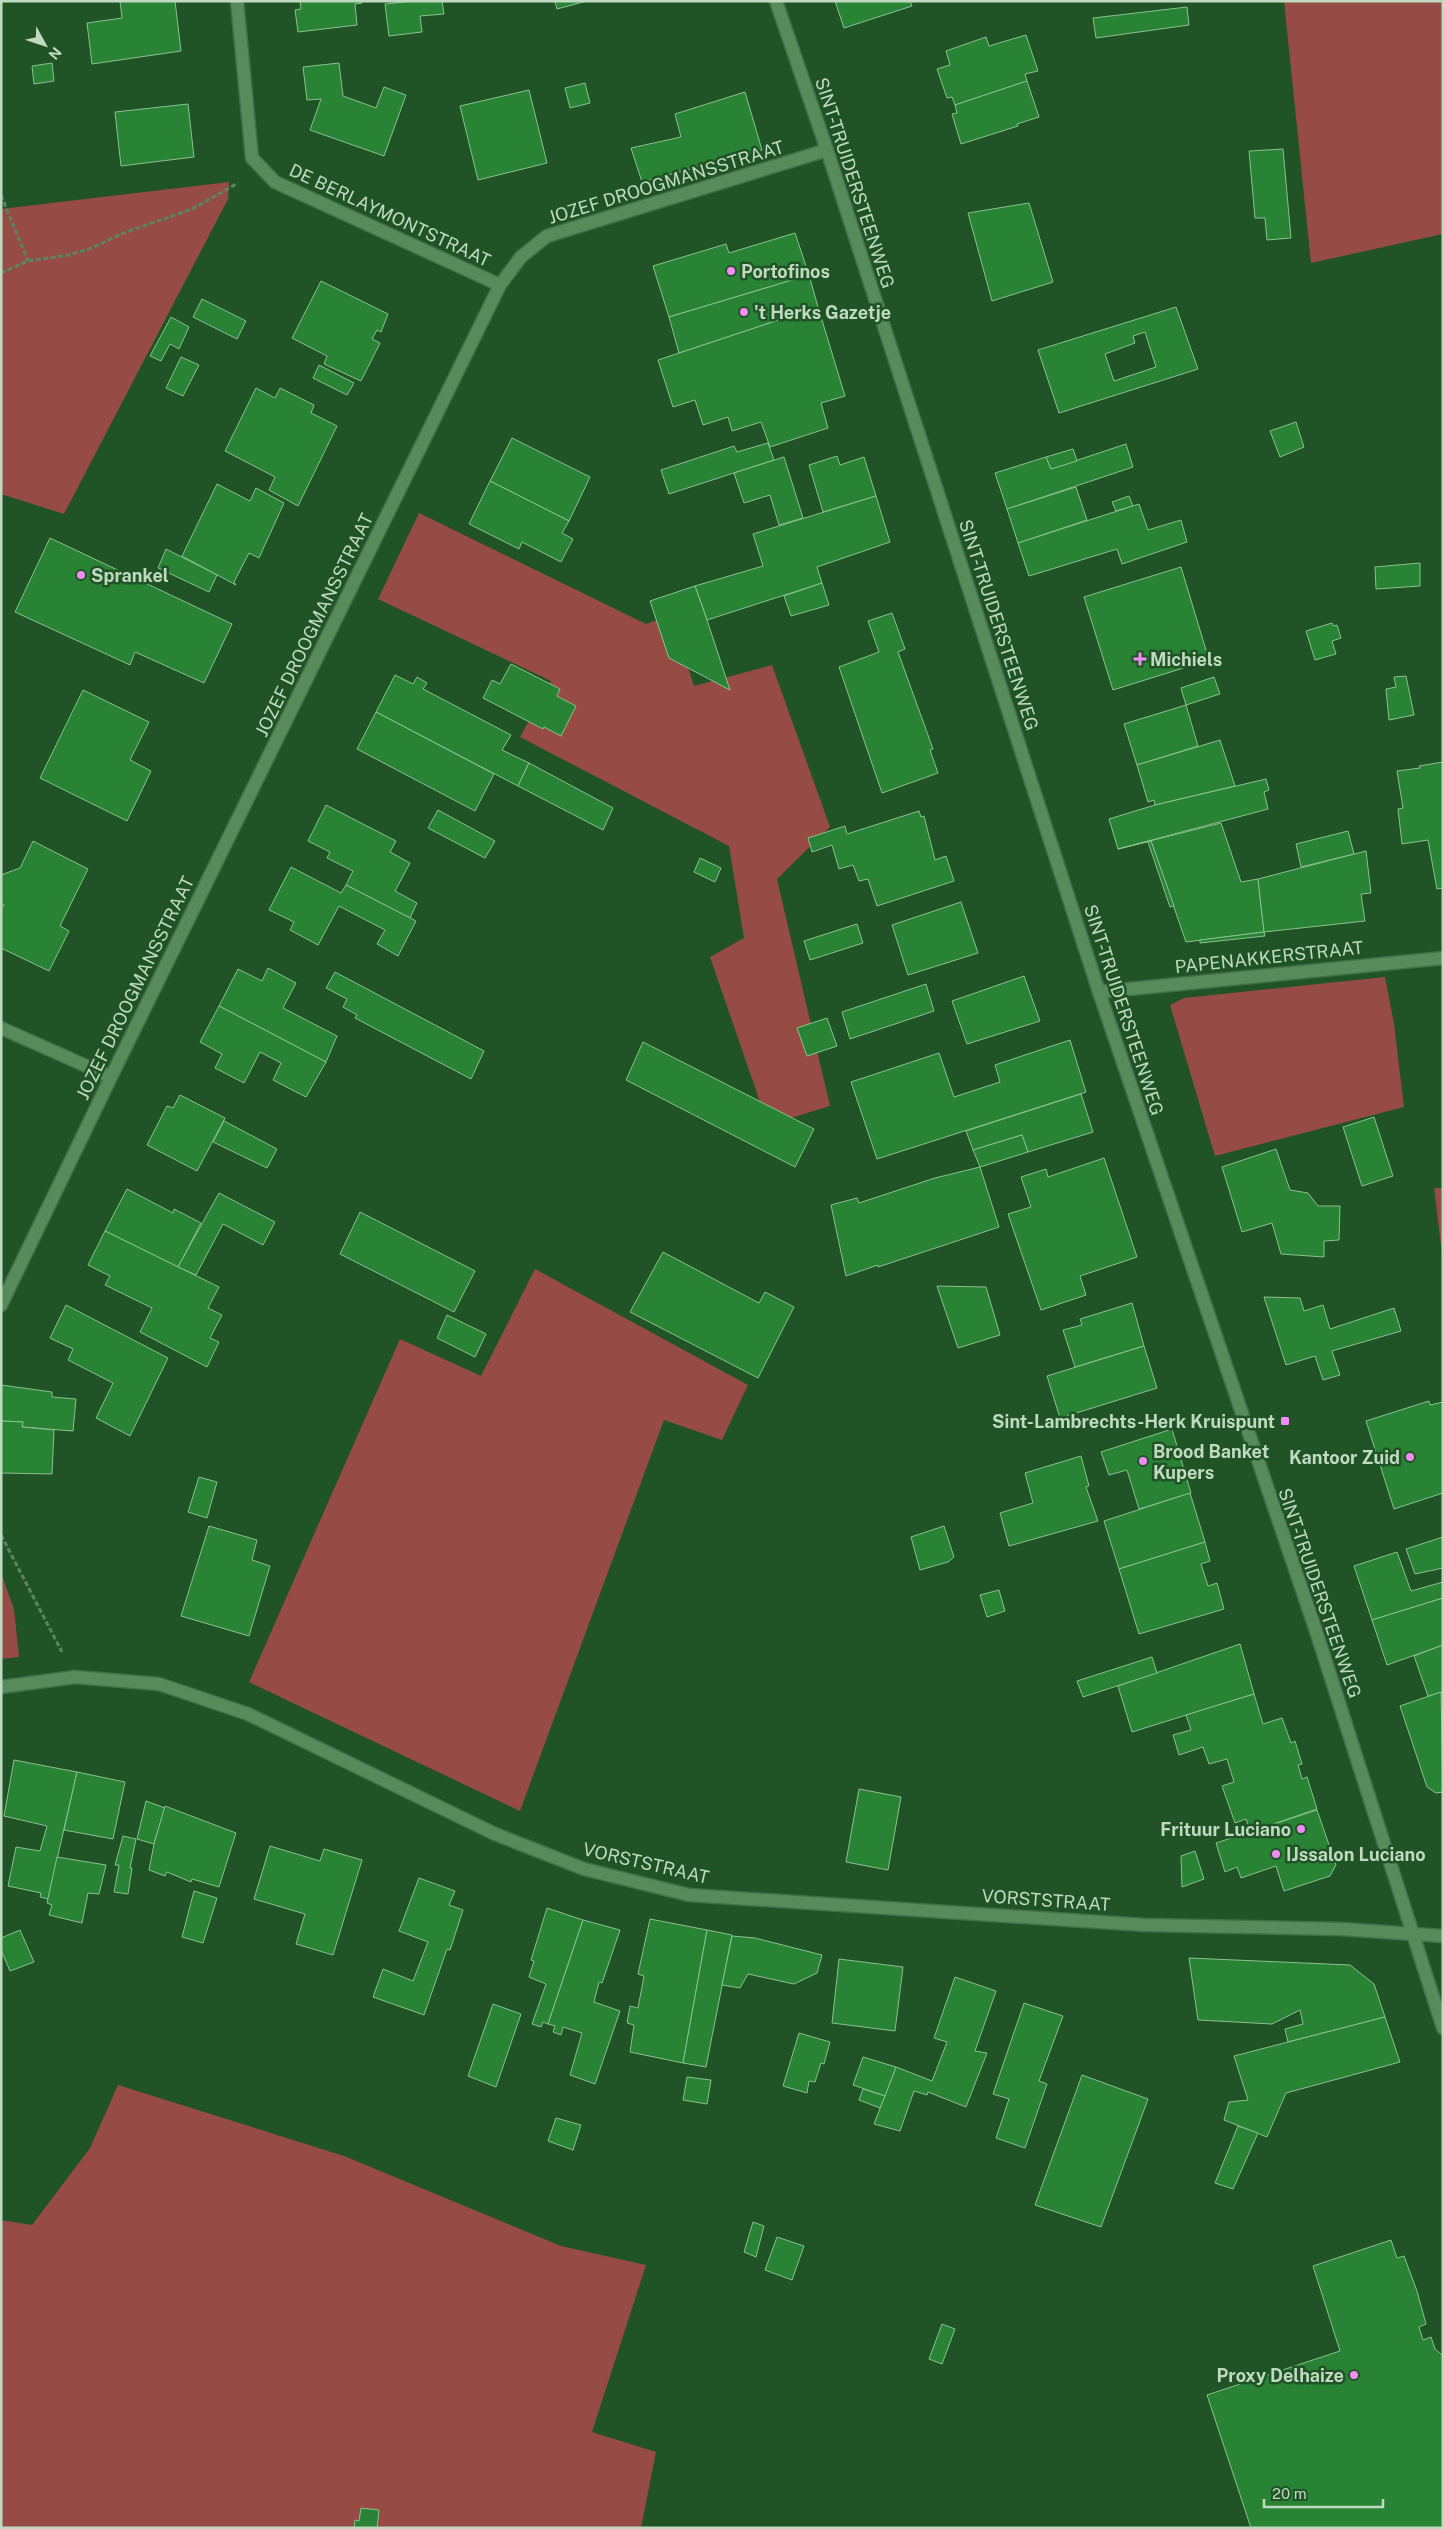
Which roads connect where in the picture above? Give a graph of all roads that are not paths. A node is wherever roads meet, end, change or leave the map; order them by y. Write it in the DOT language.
graph roads {
  1 [pos="236,1"];
  2 [pos="776,1"];
  3 [pos="827,150"];
  4 [pos="500,285"];
  5 [pos="1440,959"];
  6 [pos="1099,992"];
  7 [pos="1,1028"];
  8 [pos="111,1077"];
  9 [pos="1,1305"];
  10 [pos="1,1687"];
  11 [pos="1412,1934"];
  12 [pos="1443,1936"];
  13 [pos="1443,2028"];
  1 -- 4 [label="street, DE BERLAYMONTSTRAAT"];
  2 -- 3 [label="street, SINT-TRUIDERSTEENWEG"];
  3 -- 4 [label="street, JOZEF DROOGMANSSTRAAT"];
  3 -- 6 [label="street, SINT-TRUIDERSTEENWEG"];
  4 -- 8 [label="street, JOZEF DROOGMANSSTRAAT"];
  5 -- 6 [label="street, PAPENAKKERSTRAAT"];
  6 -- 11 [label="street, SINT-TRUIDERSTEENWEG"];
  7 -- 8 [label="street"];
  8 -- 9 [label="street, JOZEF DROOGMANSSTRAAT"];
  10 -- 11 [label="street, VORSTSTRAAT"];
  11 -- 12 [label="street, VORSTSTRAAT"];
  11 -- 13 [label="street, SINT-TRUIDERSTEENWEG"];
}
